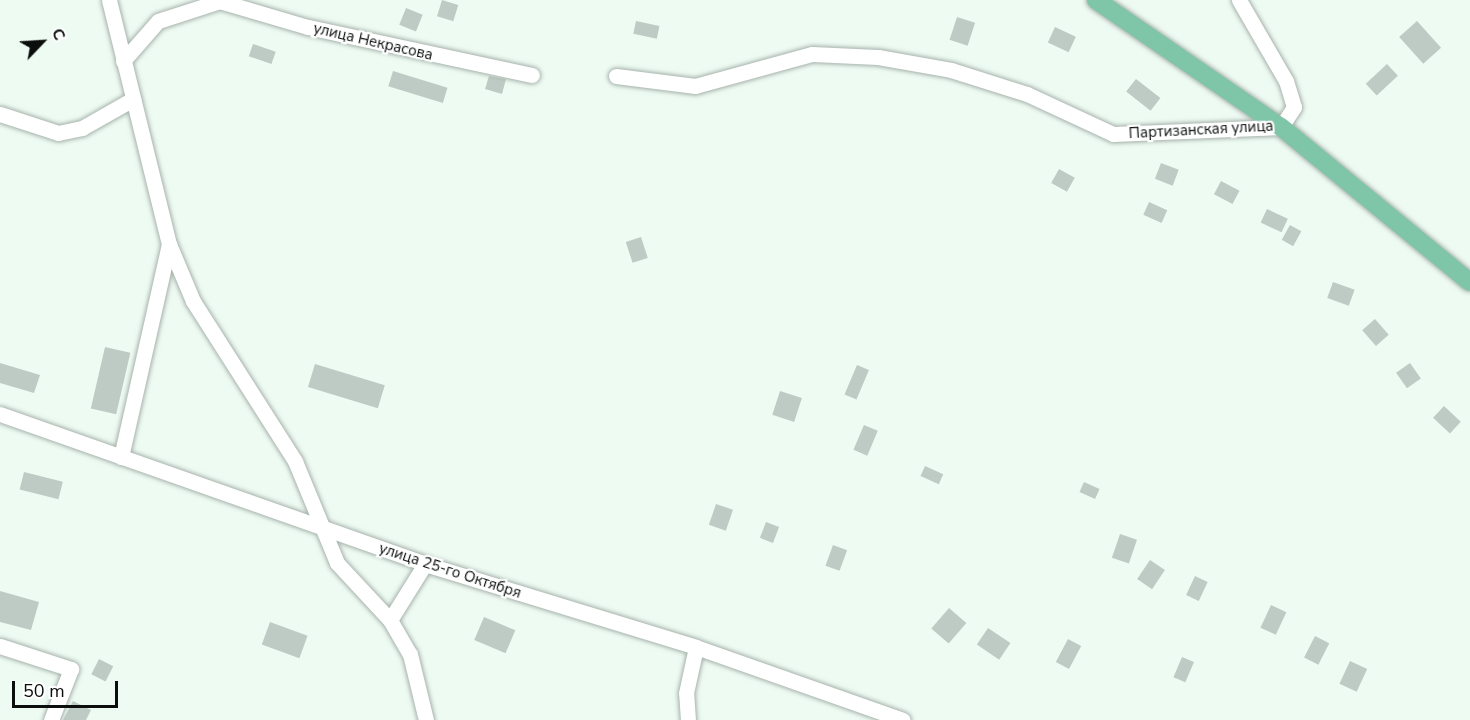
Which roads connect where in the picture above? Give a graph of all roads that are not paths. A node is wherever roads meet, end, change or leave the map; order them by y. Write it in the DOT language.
graph roads {
  1 [pos="109,0"];
  2 [pos="1096,0"];
  3 [pos="1239,0"];
  4 [pos="220,1"];
  5 [pos="123,61"];
  6 [pos="532,75"];
  7 [pos="616,76"];
  8 [pos="133,99"];
  9 [pos="0,114"];
  10 [pos="1281,127"];
  11 [pos="169,244"];
  12 [pos="1470,282"];
  13 [pos="0,414"];
  14 [pos="121,457"];
  15 [pos="317,526"];
  16 [pos="425,564"];
  17 [pos="390,620"];
  18 [pos="0,646"];
  19 [pos="696,647"];
  20 [pos="51,720"];
  21 [pos="426,720"];
  22 [pos="688,720"];
  23 [pos="903,720"];
  1 -- 5 [label="street"];
  2 -- 10 [label="main road, Партизанская улица"];
  3 -- 10 [label="street"];
  4 -- 5 [label="street"];
  4 -- 6 [label="street, улица Некрасова"];
  5 -- 8 [label="street"];
  7 -- 10 [label="street, Партизанская улица"];
  8 -- 9 [label="street"];
  8 -- 11 [label="street"];
  10 -- 12 [label="main road, Партизанская улица"];
  11 -- 14 [label="street"];
  11 -- 15 [label="street"];
  13 -- 14 [label="street, улица 25-го Октября"];
  14 -- 15 [label="street, улица 25-го Октября"];
  15 -- 16 [label="street, улица 25-го Октября"];
  15 -- 17 [label="street"];
  16 -- 17 [label="street"];
  16 -- 19 [label="street, улица 25-го Октября"];
  17 -- 21 [label="street"];
  18 -- 20 [label="street"];
  19 -- 22 [label="street"];
  19 -- 23 [label="street, улица 25-го Октября"];
}
